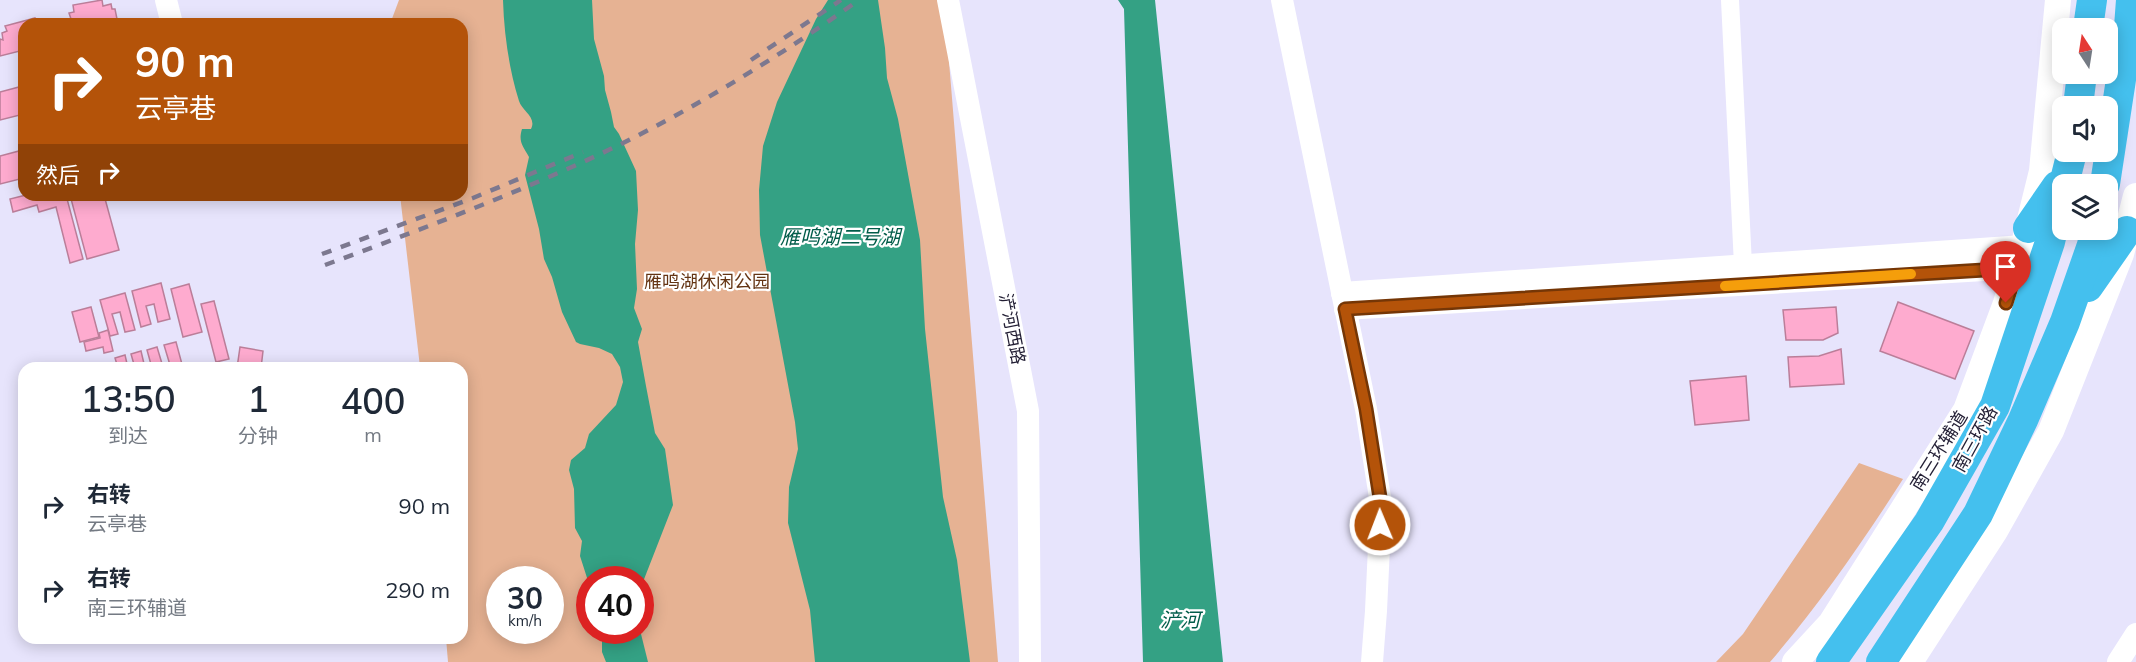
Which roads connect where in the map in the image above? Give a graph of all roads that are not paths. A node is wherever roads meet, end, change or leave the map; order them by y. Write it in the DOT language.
graph roads {
  1 [pos="166,0"];
  2 [pos="948,0"];
  3 [pos="1282,0"];
  4 [pos="1730,0"];
  5 [pos="2058,0"];
  6 [pos="2092,0"];
  7 [pos="2131,0"];
  8 [pos="170,18"];
  9 [pos="2089,18"];
  10 [pos="2107,174"];
  11 [pos="2136,196"];
  12 [pos="2052,198"];
  13 [pos="2127,231"];
  14 [pos="2052,234"];
  15 [pos="2093,240"];
  16 [pos="2023,247"];
  17 [pos="1743,265"];
  18 [pos="1344,301"];
  19 [pos="2065,322"];
  20 [pos="1980,408"];
  21 [pos="2136,634"];
  22 [pos="1029,662"];
  23 [pos="1372,662"];
  24 [pos="1795,662"];
  25 [pos="1831,662"];
  26 [pos="1881,662"];
  27 [pos="1911,662"];
  28 [pos="2118,662"];
  1 -- 8 [label="street"];
  2 -- 22 [label="street, 浐河西路"];
  3 -- 18 [label="street"];
  4 -- 17 [label="street"];
  5 -- 16 [label="main road, 南三环辅道"];
  6 -- 9 [label="highway"];
  7 -- 10 [label="highway"];
  11 -- 13 [label="main road"];
  12 -- 16 [label="highway"];
  13 -- 19 [label="highway"];
  13 -- 27 [label="main road"];
  14 -- 20 [label="highway, 南三环路"];
  15 -- 19 [label="highway, 南三环路"];
  16 -- 17 [label="street"];
  16 -- 18 [label="street"];
  16 -- 20 [label="main road, 南三环辅道"];
  17 -- 18 [label="street"];
  18 -- 23 [label="street"];
  19 -- 26 [label="highway, 南三环路"];
  20 -- 24 [label="main road, 南三环辅道"];
  20 -- 25 [label="highway, 南三环路"];
  21 -- 28 [label="street"];
}
